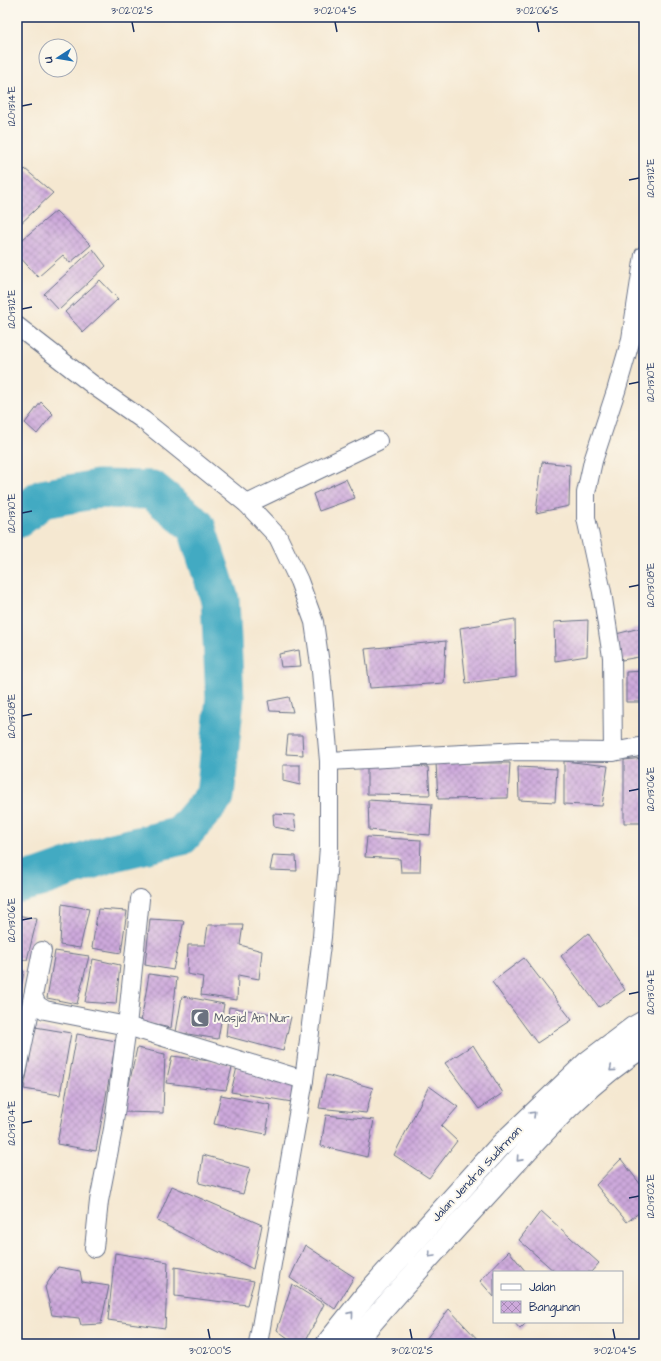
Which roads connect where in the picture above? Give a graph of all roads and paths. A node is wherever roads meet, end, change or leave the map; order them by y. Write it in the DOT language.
graph roads {
  1 [pos="644,256"];
  2 [pos="17,326"];
  3 [pos="378,441"];
  4 [pos="247,504"];
  5 [pos="644,746"];
  6 [pos="613,752"];
  7 [pos="329,761"];
  8 [pos="140,899"];
  9 [pos="42,951"];
  10 [pos="33,996"];
  11 [pos="644,1022"];
  12 [pos="127,1026"];
  13 [pos="644,1046"];
  14 [pos="17,1073"];
  15 [pos="304,1080"];
  16 [pos="94,1248"];
  17 [pos="258,1344"];
  18 [pos="327,1344"];
  19 [pos="353,1344"];
  1 -- 6 [label="street"];
  2 -- 4 [label="street"];
  3 -- 4 [label="street"];
  4 -- 7 [label="street"];
  5 -- 6 [label="street"];
  6 -- 7 [label="street"];
  7 -- 15 [label="street"];
  8 -- 12 [label="street"];
  9 -- 10 [label="street"];
  10 -- 12 [label="street"];
  10 -- 14 [label="street"];
  18 -- 11 [label="highway, Jalan Jendral Sudirman, one-way"];
  12 -- 15 [label="street"];
  12 -- 16 [label="street"];
  13 -- 19 [label="highway, Jalan Jendral Sudirman, one-way"];
  15 -- 17 [label="street"];
}
